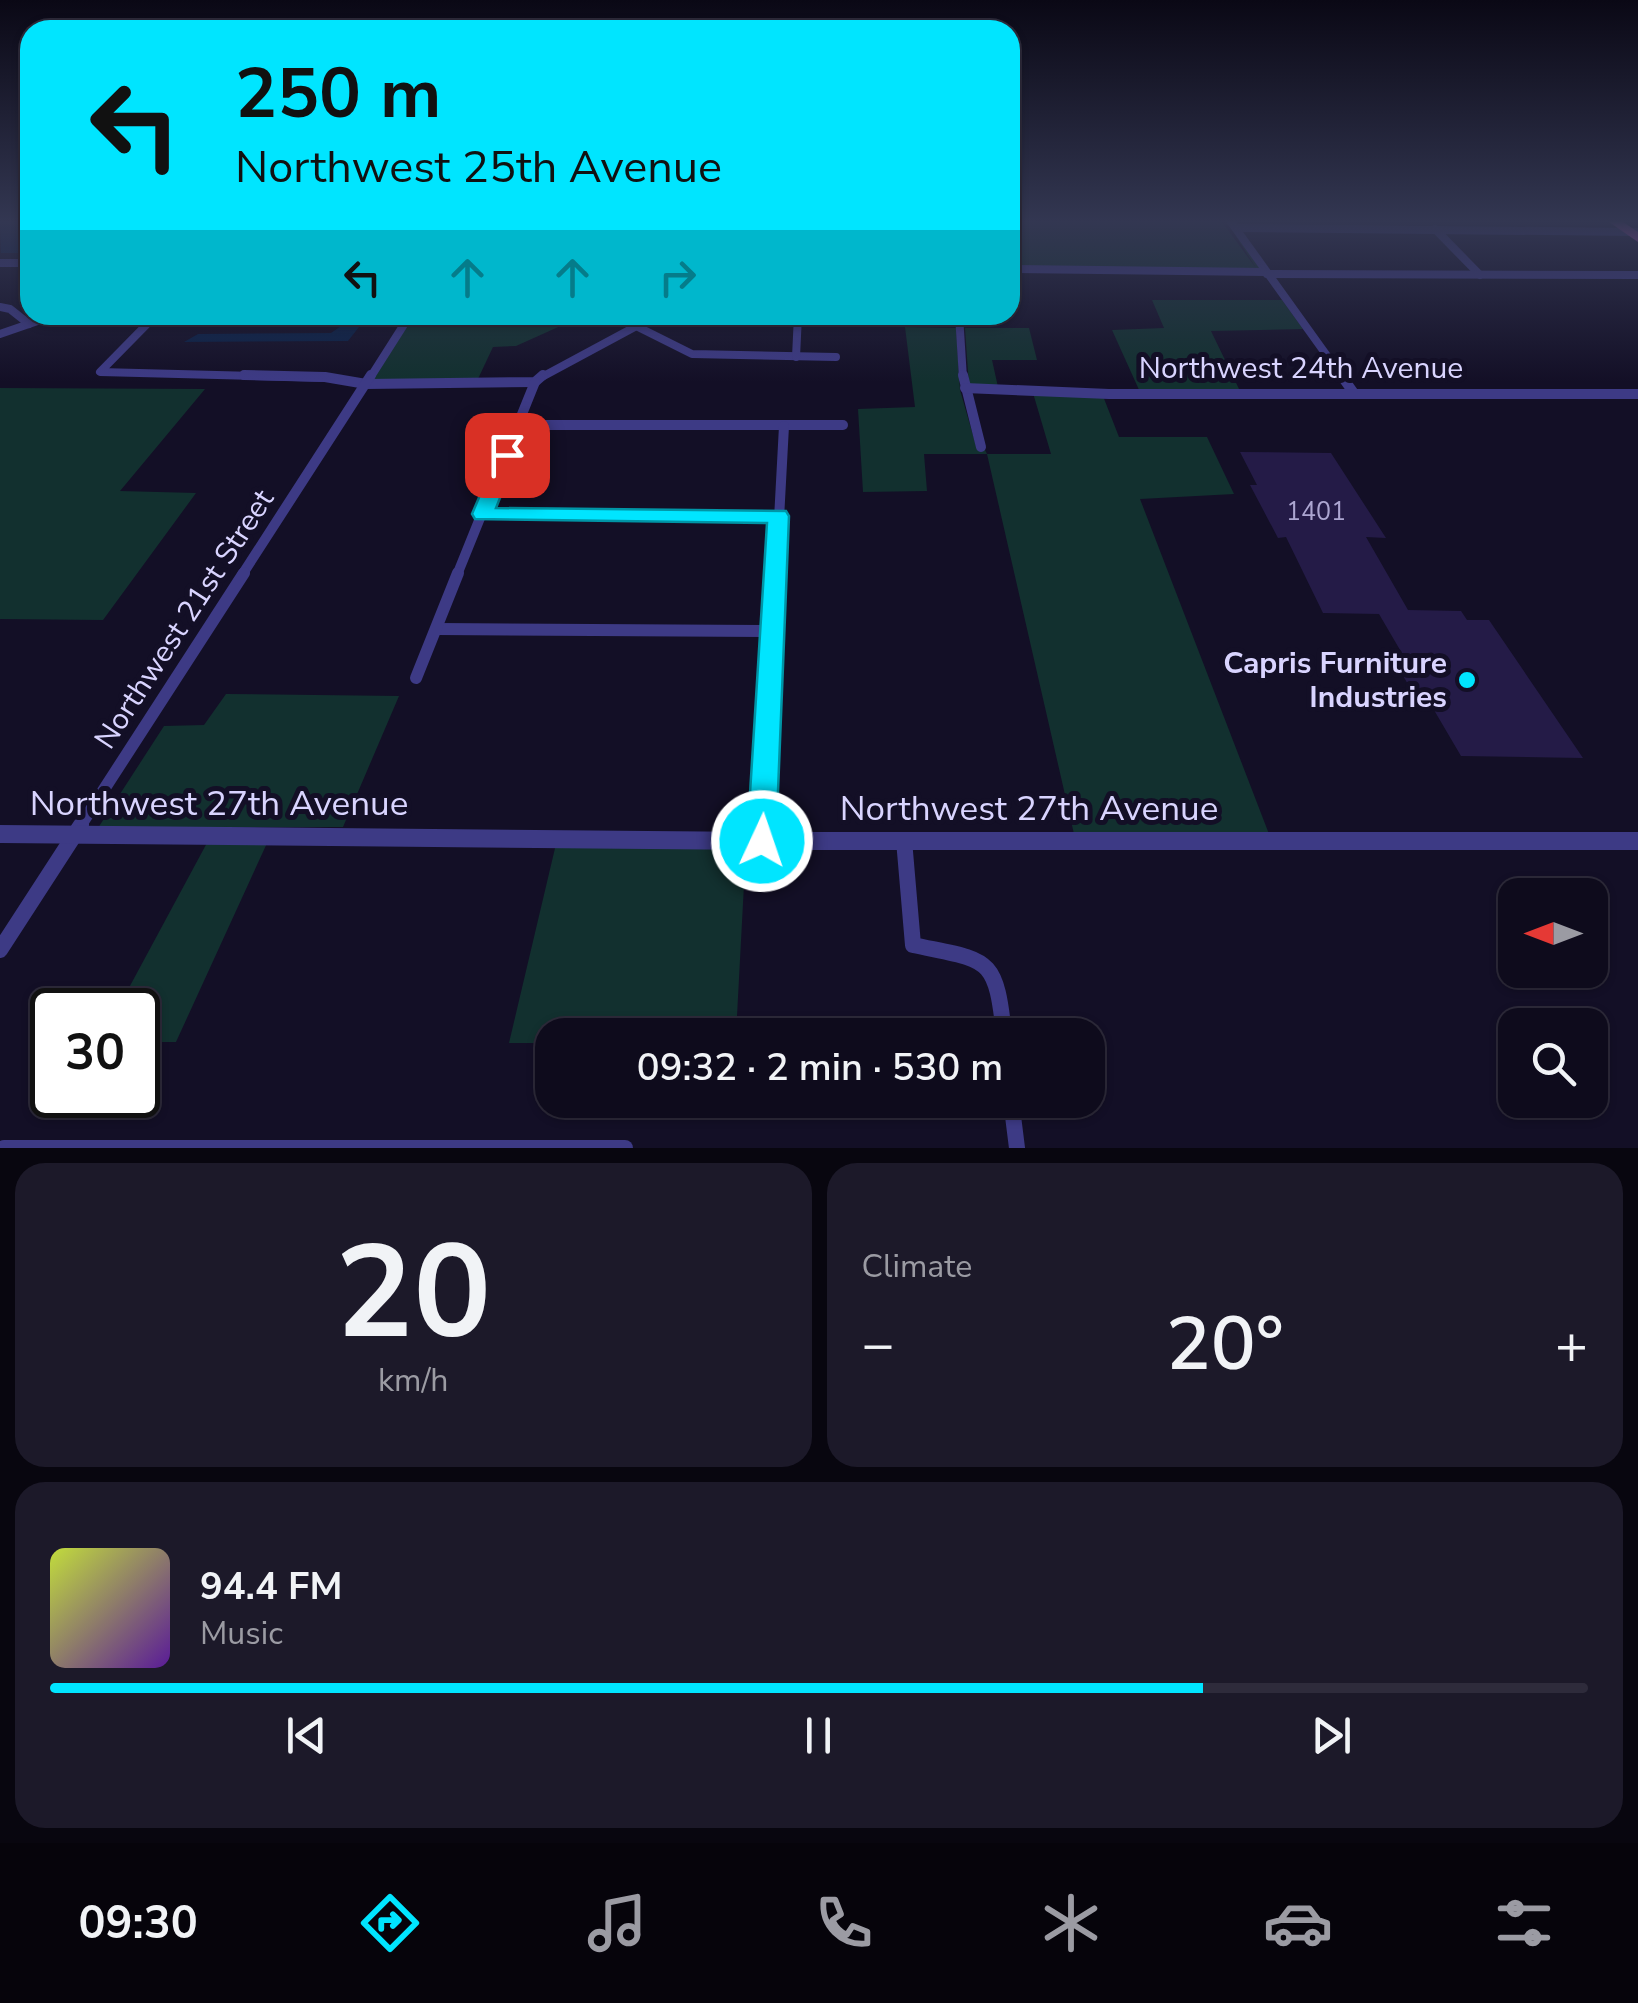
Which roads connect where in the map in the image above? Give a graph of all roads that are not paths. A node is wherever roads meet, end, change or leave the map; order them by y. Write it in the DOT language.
graph roads {
  1 [pos="1269,276"];
  2 [pos="27,325"];
  3 [pos="146,325"];
  4 [pos="404,325"];
  5 [pos="798,325"];
  6 [pos="960,325"];
  7 [pos="636,326"];
  8 [pos="0,334"];
  9 [pos="796,357"];
  10 [pos="836,357"];
  11 [pos="535,382"];
  12 [pos="366,384"];
  13 [pos="964,388"];
  14 [pos="1353,392"];
  15 [pos="1638,394"];
  16 [pos="520,425"];
  17 [pos="784,426"];
  18 [pos="843,426"];
  19 [pos="981,447"];
  20 [pos="482,514"];
  21 [pos="778,516"];
  22 [pos="438,629"];
  23 [pos="773,631"];
  24 [pos="416,678"];
  25 [pos="0,834"];
  26 [pos="74,834"];
  27 [pos="904,840"];
  28 [pos="762,841"];
  29 [pos="1638,841"];
  30 [pos="0,950"];
  31 [pos="1002,1018"];
  32 [pos="1013,1118"];
  33 [pos="5,1146"];
  34 [pos="624,1148"];
  35 [pos="1017,1148"];
  1 -- 14 [label="street"];
  2 -- 8 [label="street"];
  3 -- 12 [label="street"];
  4 -- 12 [label="street, Northwest 21st Street"];
  5 -- 9 [label="street"];
  6 -- 13 [label="street"];
  7 -- 9 [label="street"];
  7 -- 11 [label="street"];
  9 -- 10 [label="street"];
  11 -- 12 [label="street"];
  11 -- 16 [label="street"];
  12 -- 26 [label="street, Northwest 21st Street"];
  13 -- 14 [label="street, Northwest 24th Avenue"];
  13 -- 19 [label="street"];
  14 -- 15 [label="street, Northwest 24th Avenue"];
  16 -- 17 [label="street"];
  16 -- 20 [label="street"];
  17 -- 18 [label="street"];
  17 -- 21 [label="street"];
  20 -- 21 [label="street"];
  20 -- 22 [label="street"];
  21 -- 23 [label="street"];
  22 -- 23 [label="street"];
  22 -- 24 [label="street"];
  23 -- 28 [label="street"];
  25 -- 26 [label="street, Northwest 27th Avenue"];
  26 -- 28 [label="street, Northwest 27th Avenue"];
  26 -- 30 [label="street, Northwest 21st Street"];
  27 -- 28 [label="street, Northwest 27th Avenue"];
  27 -- 29 [label="street, Northwest 27th Avenue"];
  27 -- 31 [label="street"];
  32 -- 35 [label="street"];
  33 -- 34 [label="street"];
}
